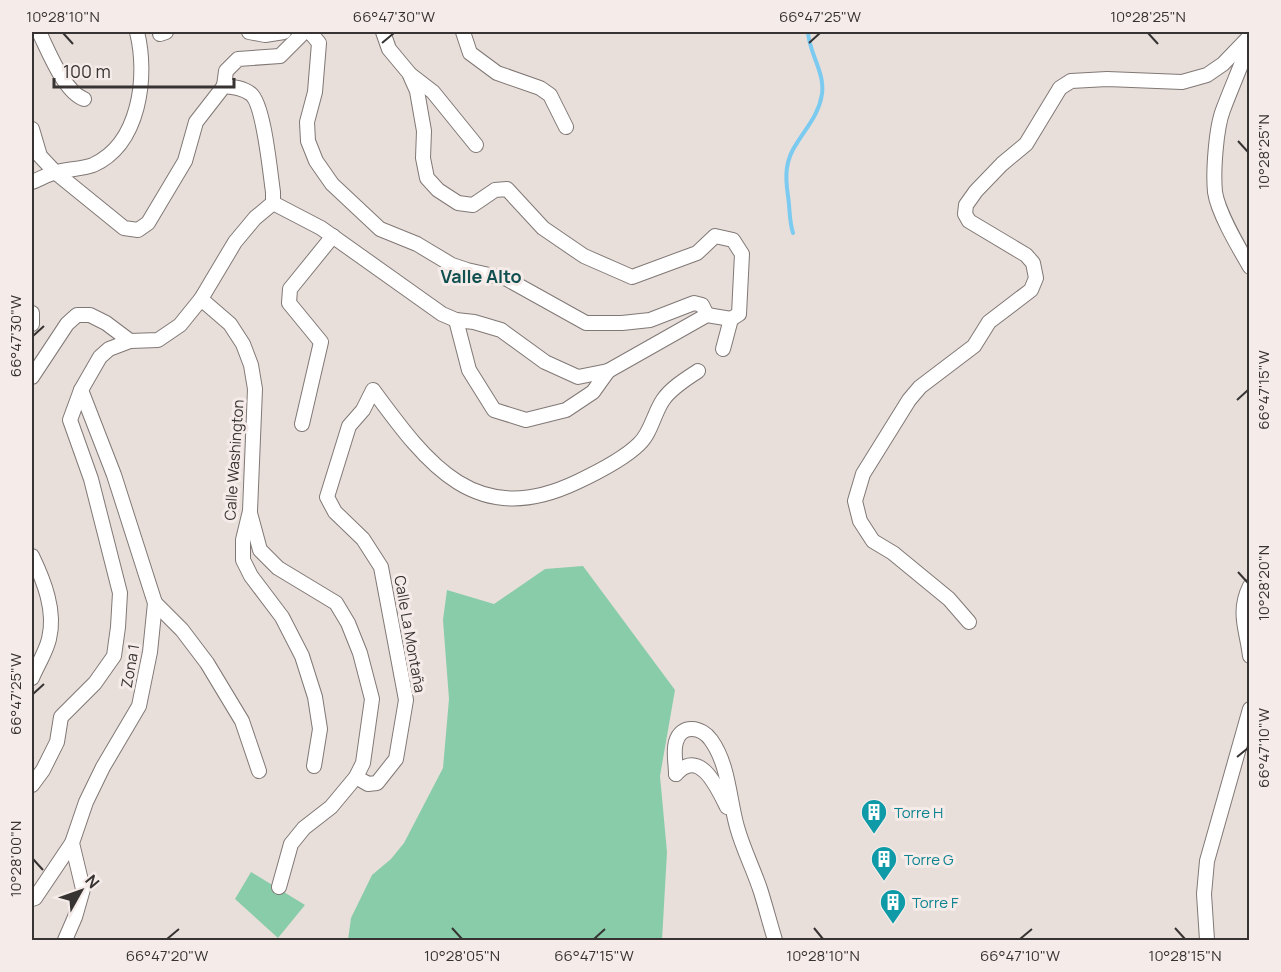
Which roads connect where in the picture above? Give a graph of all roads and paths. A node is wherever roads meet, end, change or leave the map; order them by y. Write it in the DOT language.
graph roads {
  1 [pos="39,32"];
  2 [pos="137,32"];
  3 [pos="249,32"];
  4 [pos="284,32"];
  5 [pos="304,32"];
  6 [pos="310,32"];
  7 [pos="383,32"];
  8 [pos="463,32"];
  9 [pos="1250,36"];
  10 [pos="1250,41"];
  11 [pos="410,73"];
  12 [pos="224,86"];
  13 [pos="84,99"];
  14 [pos="566,127"];
  15 [pos="32,129"];
  16 [pos="476,146"];
  17 [pos="56,172"];
  18 [pos="32,182"];
  19 [pos="273,203"];
  20 [pos="333,236"];
  21 [pos="1250,267"];
  22 [pos="201,299"];
  23 [pos="32,313"];
  24 [pos="707,315"];
  25 [pos="731,319"];
  26 [pos="456,320"];
  27 [pos="32,324"];
  28 [pos="130,341"];
  29 [pos="723,350"];
  30 [pos="608,371"];
  31 [pos="698,371"];
  32 [pos="32,378"];
  33 [pos="81,390"];
  34 [pos="302,424"];
  35 [pos="250,511"];
  36 [pos="32,556"];
  37 [pos="1250,586"];
  38 [pos="155,603"];
  39 [pos="969,622"];
  40 [pos="1250,656"];
  41 [pos="32,678"];
  42 [pos="1250,709"];
  43 [pos="314,766"];
  44 [pos="259,771"];
  45 [pos="356,777"];
  46 [pos="32,785"];
  47 [pos="737,828"];
  48 [pos="72,843"];
  49 [pos="279,887"];
  50 [pos="32,899"];
  51 [pos="65,940"];
  52 [pos="775,940"];
  53 [pos="1207,940"];
  1 -- 13 [label="street"];
  2 -- 17 [label="street"];
  3 -- 4 [label="street"];
  5 -- 12 [label="street"];
  6 -- 24 [label="street"];
  7 -- 11 [label="street"];
  8 -- 14 [label="street"];
  9 -- 39 [label="street"];
  10 -- 21 [label="street"];
  11 -- 16 [label="street"];
  11 -- 25 [label="street"];
  12 -- 17 [label="street"];
  12 -- 19 [label="street"];
  15 -- 17 [label="street"];
  17 -- 18 [label="street"];
  19 -- 20 [label="street"];
  19 -- 22 [label="street"];
  20 -- 26 [label="street"];
  20 -- 34 [label="street"];
  22 -- 28 [label="street"];
  22 -- 35 [label="street, Calle Washington"];
  23 -- 27 [label="street"];
  24 -- 25 [label="street"];
  24 -- 30 [label="street"];
  25 -- 29 [label="street"];
  26 -- 30 [label="street"];
  26 -- 30 [label="street"];
  28 -- 32 [label="street"];
  28 -- 33 [label="street"];
  31 -- 45 [label="street, Calle La Montaña"];
  33 -- 38 [label="street, Zona 1"];
  33 -- 46 [label="street"];
  35 -- 43 [label="street, Calle Washington"];
  35 -- 45 [label="street"];
  36 -- 41 [label="street"];
  37 -- 40 [label="street"];
  38 -- 44 [label="street"];
  38 -- 48 [label="street, Zona 1"];
  42 -- 53 [label="street"];
  45 -- 49 [label="street"];
  47 -- 47 [label="street"];
  47 -- 52 [label="street"];
  48 -- 50 [label="street, Zona 1"];
  48 -- 51 [label="street"];
}
